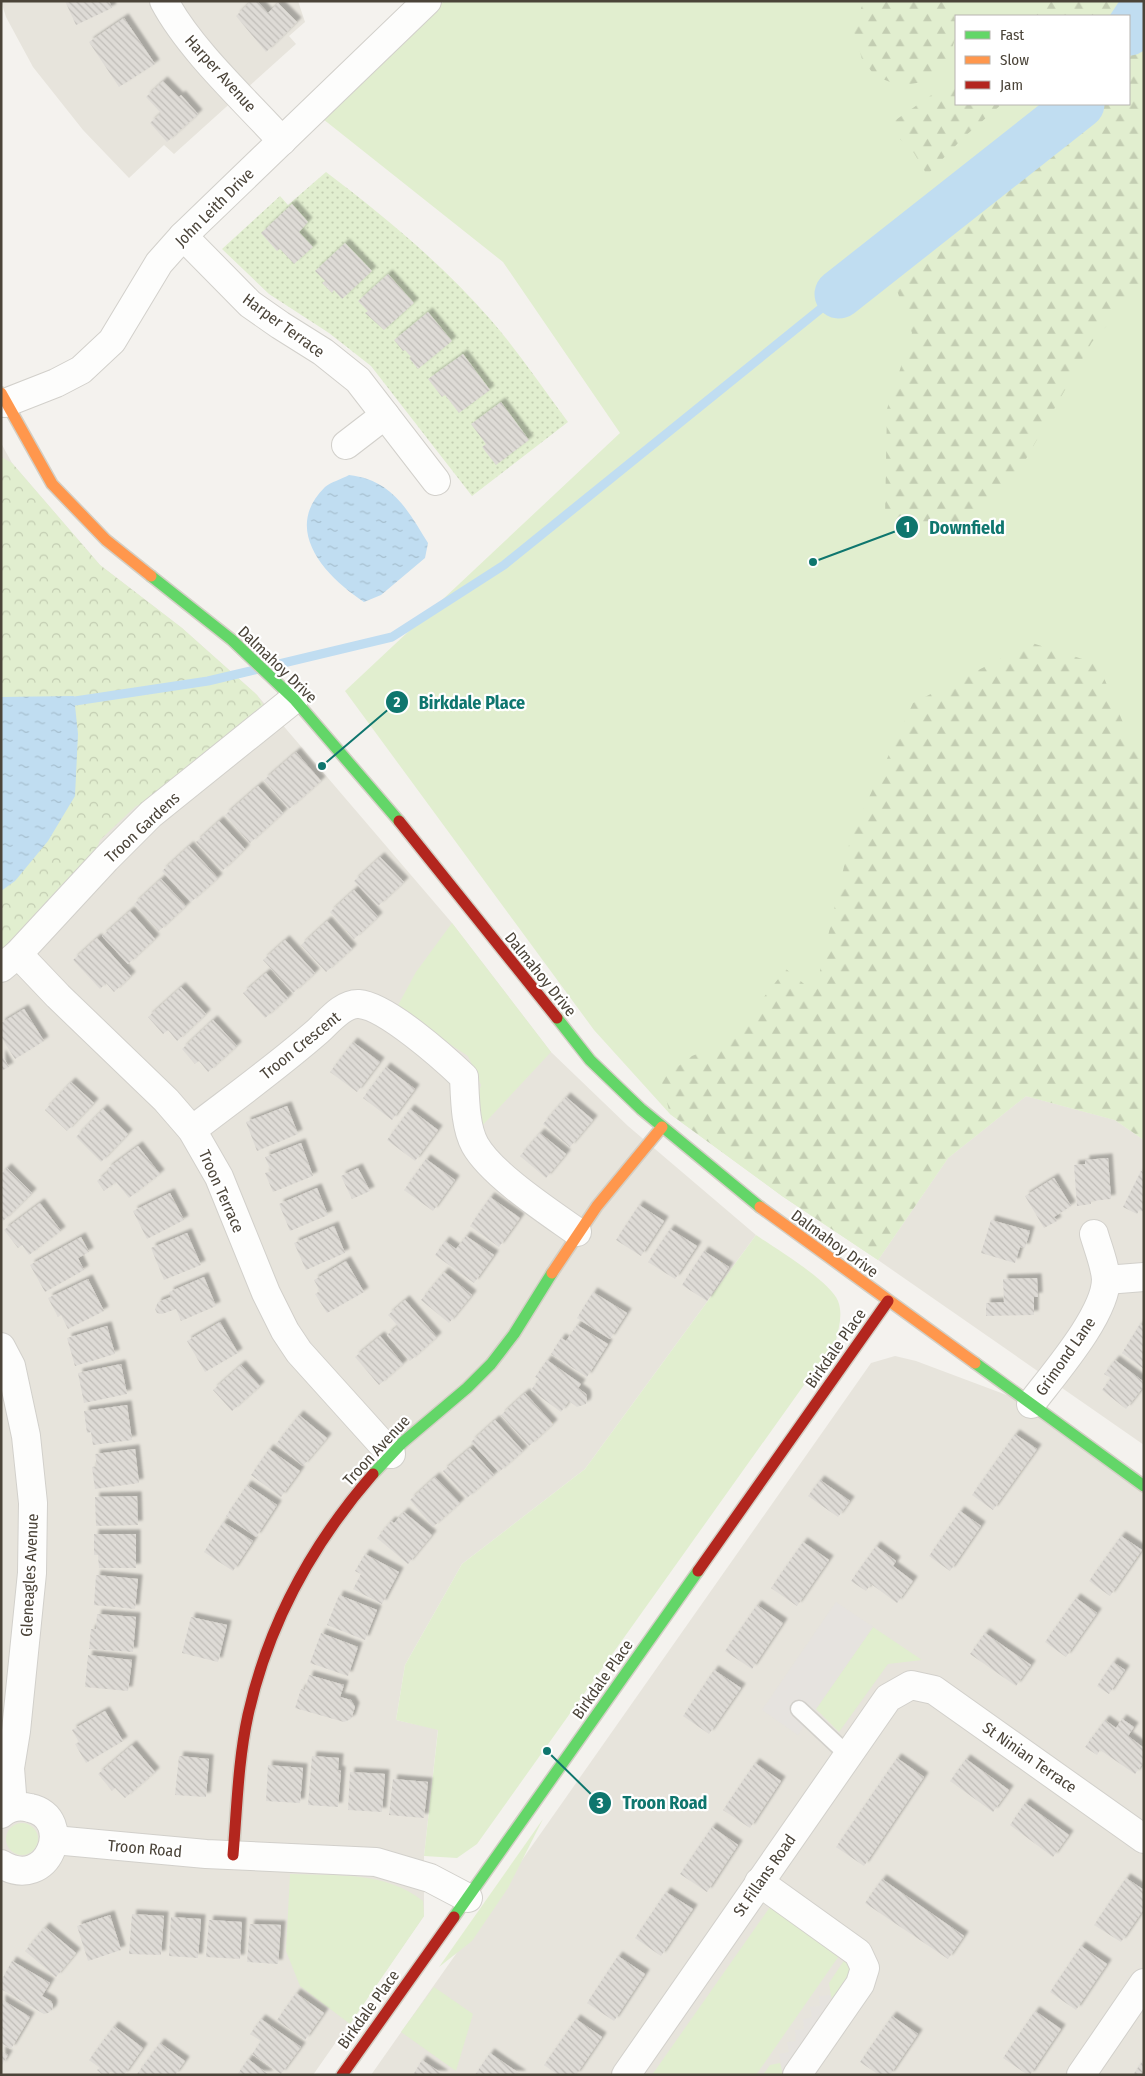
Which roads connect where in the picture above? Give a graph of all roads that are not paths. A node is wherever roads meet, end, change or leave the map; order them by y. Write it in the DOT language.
graph roads {
  1 [pos="164,1"];
  2 [pos="427,1"];
  3 [pos="282,141"];
  4 [pos="183,236"];
  5 [pos="3,401"];
  6 [pos="385,415"];
  7 [pos="346,445"];
  8 [pos="436,481"];
  9 [pos="294,699"];
  10 [pos="10,961"];
  11 [pos="662,1127"];
  12 [pos="192,1130"];
  13 [pos="577,1232"];
  14 [pos="1094,1234"];
  15 [pos="1144,1277"];
  16 [pos="1106,1280"];
  17 [pos="888,1301"];
  18 [pos="1,1347"];
  19 [pos="1031,1404"];
  20 [pos="391,1454"];
  21 [pos="1144,1486"];
  22 [pos="911,1685"];
  23 [pos="799,1709"];
  24 [pos="9,1730"];
  25 [pos="848,1755"];
  26 [pos="7,1811"];
  27 [pos="1144,1839"];
  28 [pos="54,1840"];
  29 [pos="233,1855"];
  30 [pos="1,1864"];
  31 [pos="759,1882"];
  32 [pos="468,1898"];
  33 [pos="1144,1983"];
  34 [pos="342,2075"];
  35 [pos="626,2075"];
  36 [pos="797,2075"];
  37 [pos="1081,2075"];
  1 -- 3 [label="street, Harper Avenue"];
  2 -- 3 [label="street, John Leith Drive"];
  3 -- 4 [label="street, John Leith Drive"];
  4 -- 5 [label="street, John Leith Drive"];
  4 -- 6 [label="street, Harper Terrace"];
  5 -- 9 [label="street, Dalmahoy Drive"];
  6 -- 7 [label="street"];
  6 -- 8 [label="street, Harper Terrace"];
  9 -- 10 [label="street, Troon Gardens"];
  9 -- 11 [label="street, Dalmahoy Drive"];
  10 -- 12 [label="street, Troon Terrace"];
  11 -- 13 [label="street, Troon Avenue"];
  11 -- 17 [label="street, Dalmahoy Drive"];
  12 -- 13 [label="street, Troon Crescent"];
  12 -- 20 [label="street, Troon Terrace"];
  13 -- 20 [label="street, Troon Avenue"];
  14 -- 16 [label="street"];
  15 -- 16 [label="street"];
  16 -- 19 [label="street, Grimond Lane"];
  17 -- 19 [label="street, Dalmahoy Drive"];
  17 -- 32 [label="street, Birkdale Place"];
  18 -- 24 [label="street, Gleneagles Avenue"];
  19 -- 21 [label="street, Dalmahoy Drive"];
  20 -- 29 [label="street, Troon Avenue"];
  22 -- 25 [label="street, St Fillans Road"];
  22 -- 27 [label="street, St Ninian Terrace"];
  23 -- 25 [label="lane"];
  24 -- 26 [label="street, Gleneagles Avenue"];
  25 -- 31 [label="street, St Fillans Road"];
  26 -- 28 [label="street, Gleneagles Avenue"];
  28 -- 29 [label="street, Troon Road"];
  28 -- 30 [label="street"];
  29 -- 32 [label="street, Troon Road"];
  31 -- 35 [label="street, St Fillans Road"];
  31 -- 36 [label="street"];
  32 -- 34 [label="street, Birkdale Place"];
  33 -- 37 [label="street"];
}
